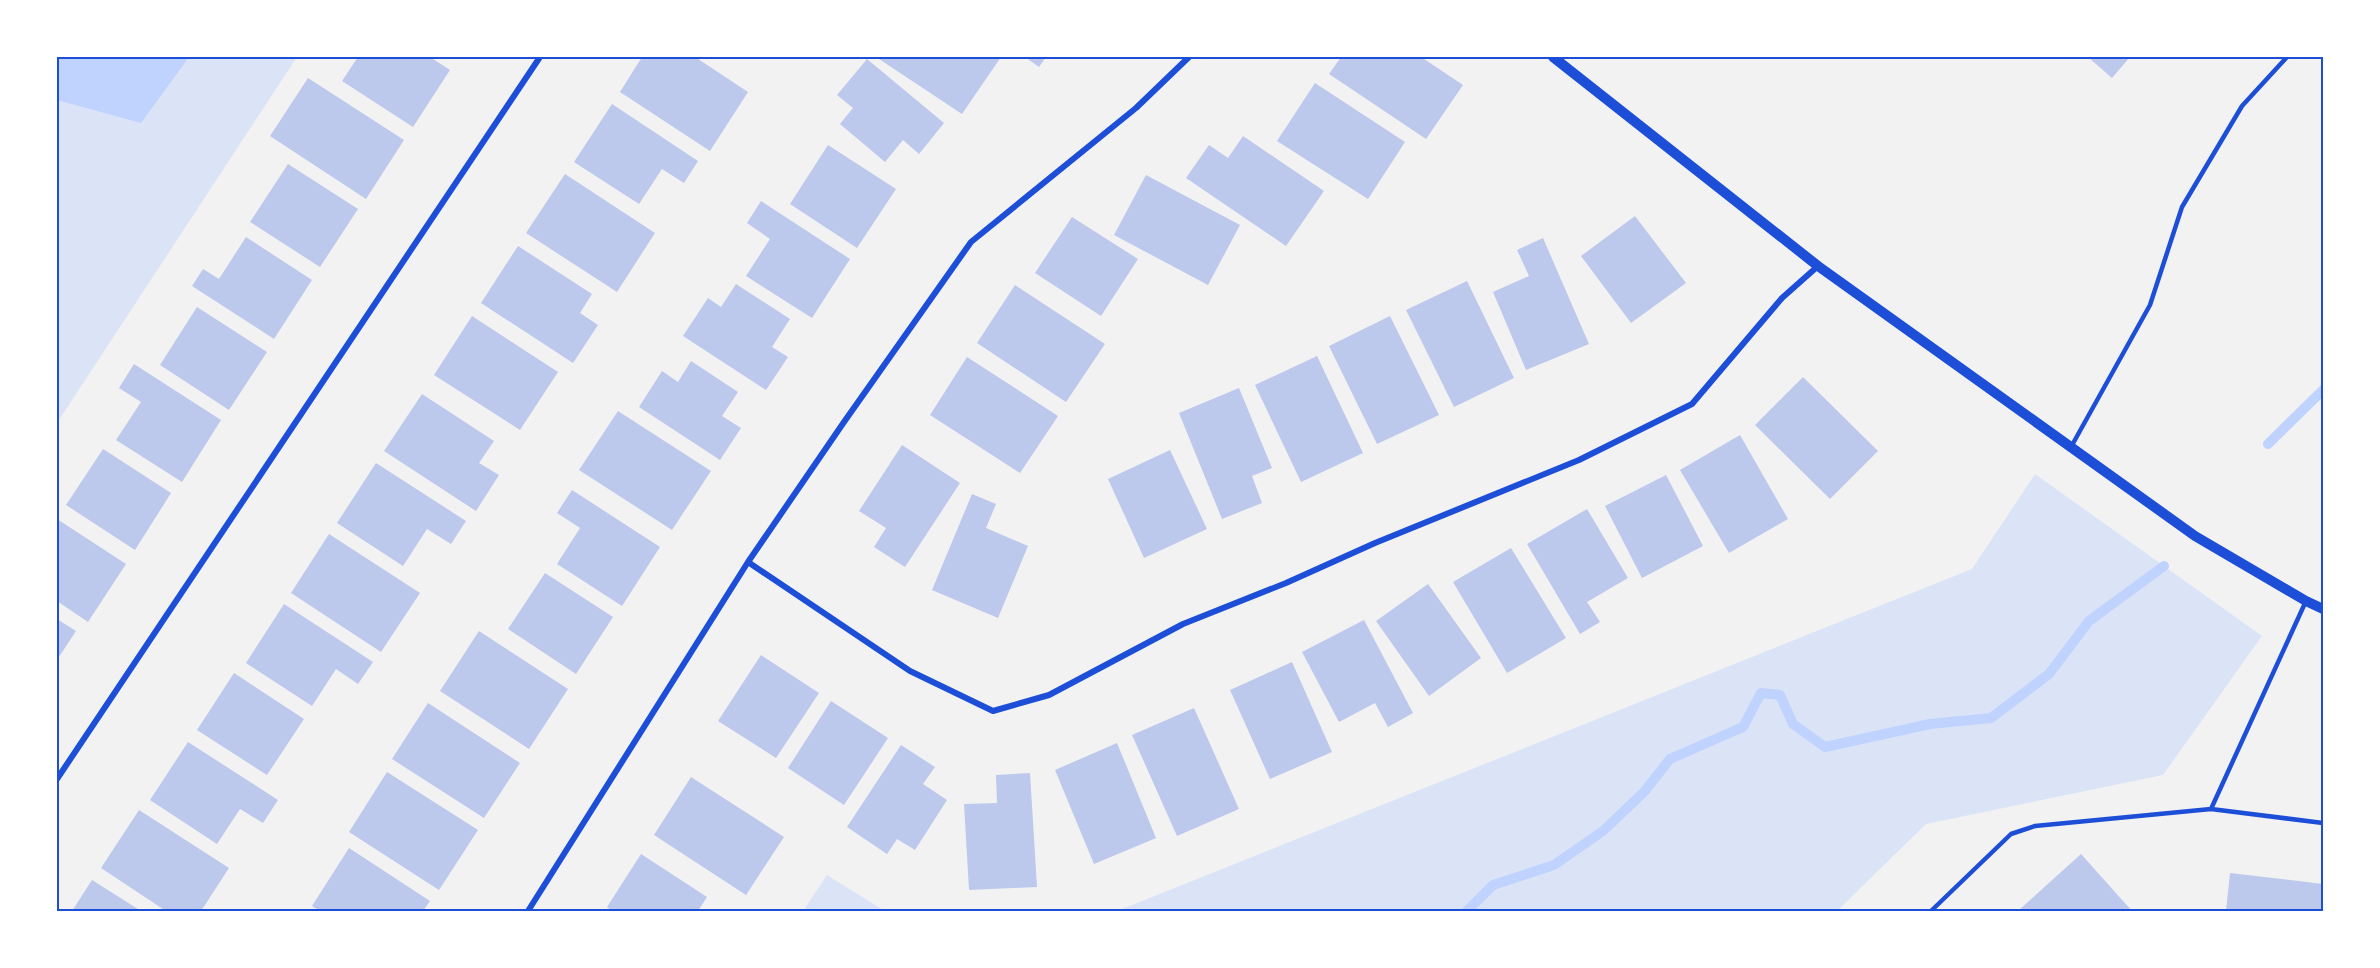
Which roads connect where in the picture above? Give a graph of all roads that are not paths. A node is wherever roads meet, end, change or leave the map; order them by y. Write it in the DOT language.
graph roads {
  1 [pos="540,57"];
  2 [pos="1189,57"];
  3 [pos="1553,57"];
  4 [pos="2287,57"];
  5 [pos="1818,266"];
  6 [pos="2071,447"];
  7 [pos="748,562"];
  8 [pos="2306,602"];
  9 [pos="2323,609"];
  10 [pos="57,778"];
  11 [pos="2211,809"];
  12 [pos="2323,823"];
  13 [pos="528,911"];
  14 [pos="1931,911"];
  1 -- 10 [label="street"];
  2 -- 7 [label="street"];
  3 -- 5 [label="street"];
  4 -- 6 [label="lane"];
  5 -- 6 [label="street"];
  5 -- 7 [label="street"];
  6 -- 8 [label="street"];
  7 -- 13 [label="street"];
  8 -- 9 [label="street"];
  8 -- 11 [label="lane"];
  11 -- 12 [label="lane"];
  11 -- 14 [label="lane"];
}
